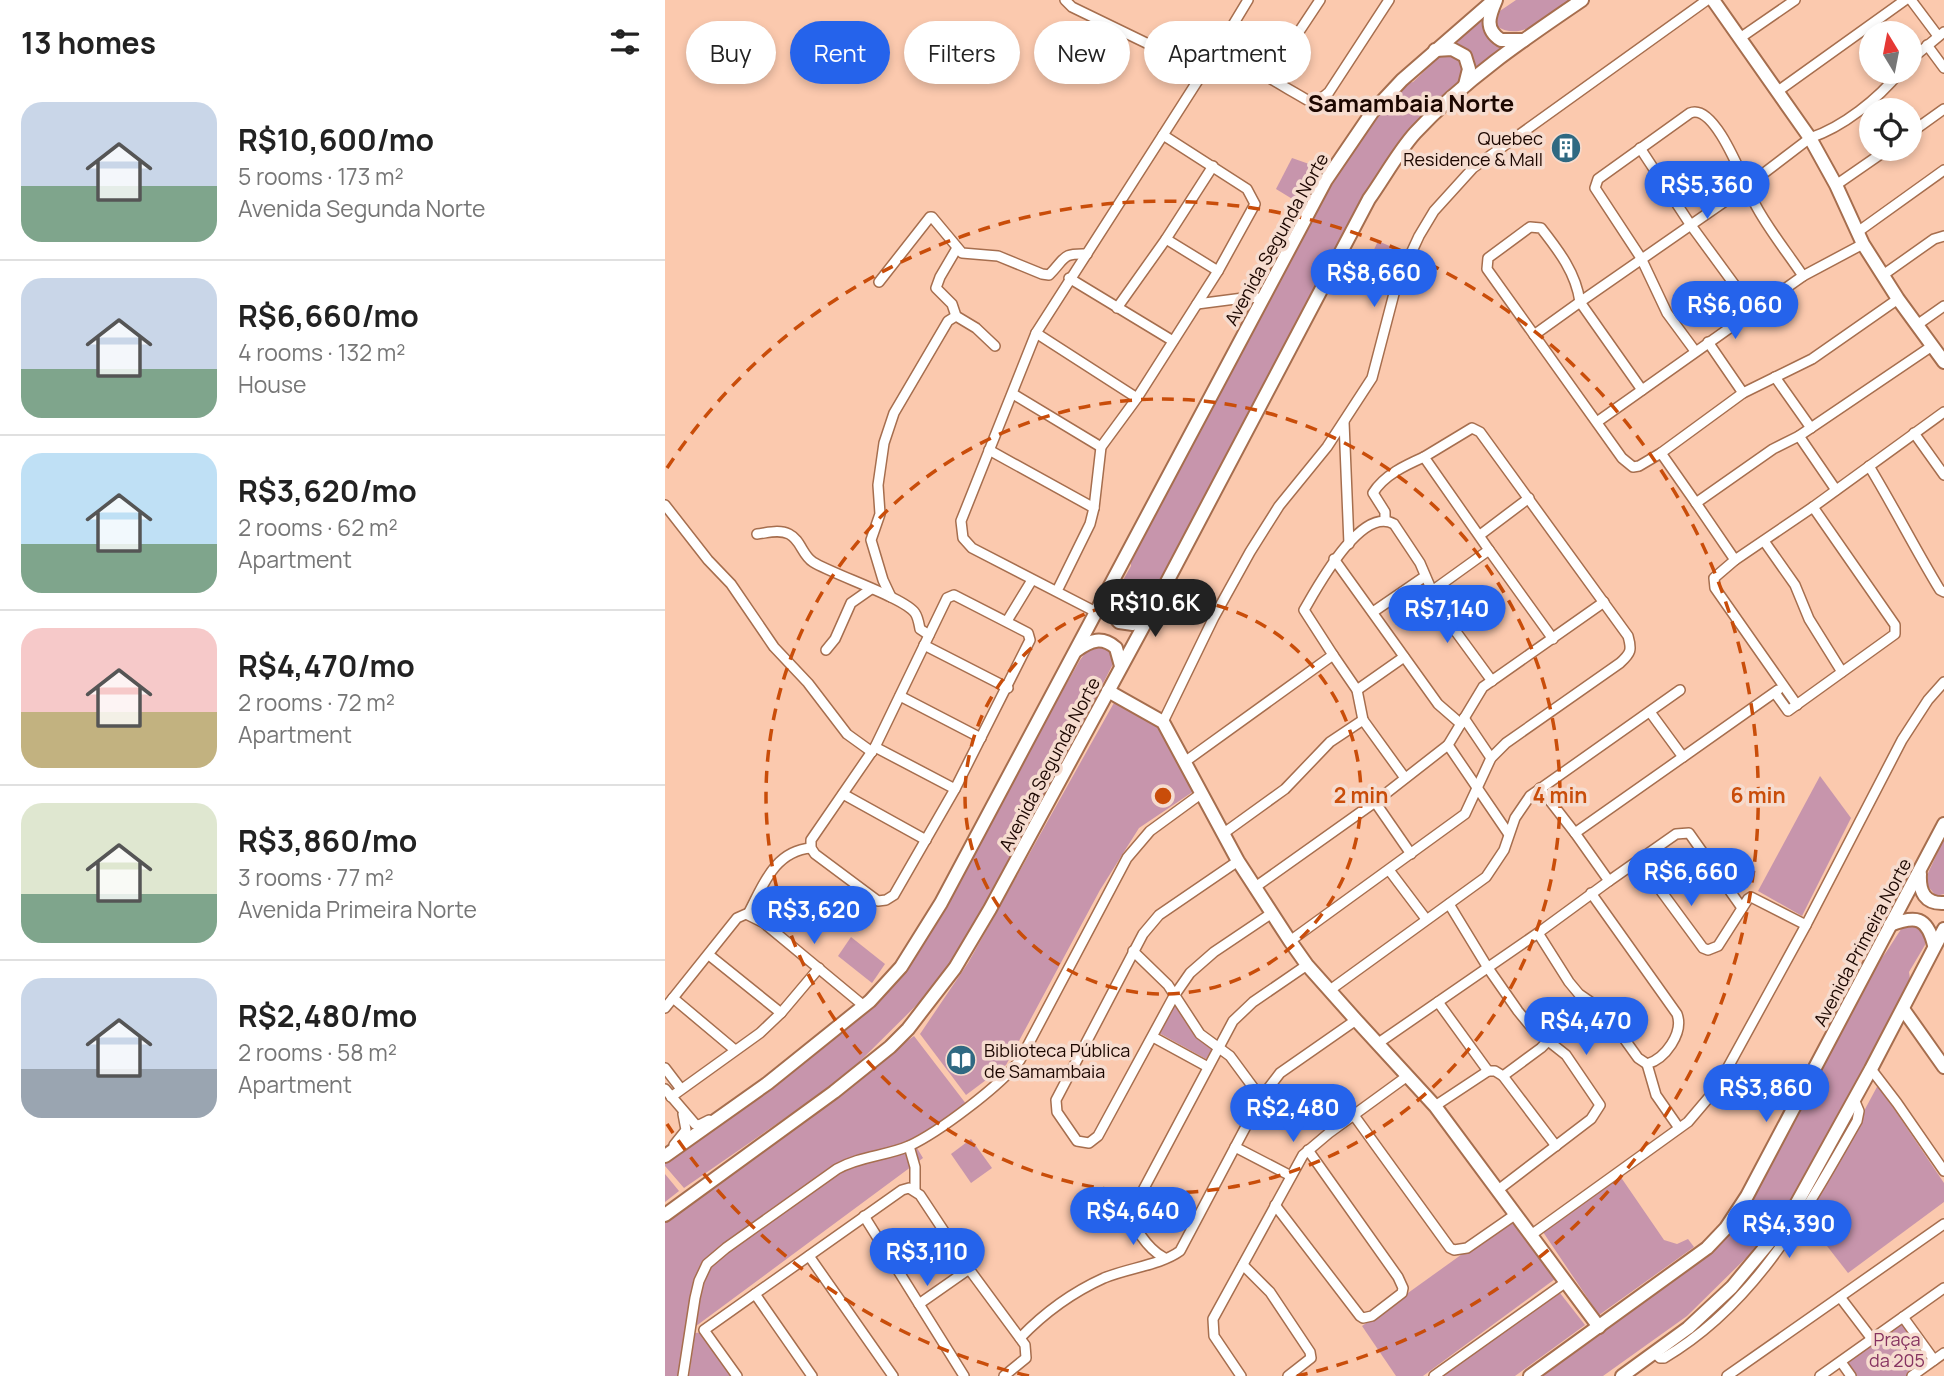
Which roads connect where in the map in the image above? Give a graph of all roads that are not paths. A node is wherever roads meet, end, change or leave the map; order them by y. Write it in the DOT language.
graph roads {
  1 [pos="1065,0"];
  2 [pos="1248,0"];
  3 [pos="1320,0"];
  4 [pos="1389,0"];
  5 [pos="1495,0"];
  6 [pos="1582,0"];
  7 [pos="1707,0"];
  8 [pos="1713,0"];
  9 [pos="1795,0"];
  10 [pos="1911,0"];
  11 [pos="1901,1"];
  12 [pos="1235,21"];
  13 [pos="1306,21"];
  14 [pos="1941,34"];
  15 [pos="1740,38"];
  16 [pos="1524,40"];
  17 [pos="1144,42"];
  18 [pos="1927,45"];
  19 [pos="1922,49"];
  20 [pos="1433,51"];
  21 [pos="1944,68"];
  22 [pos="1196,84"];
  23 [pos="1281,84"];
  24 [pos="1891,84"];
  25 [pos="1465,85"];
  26 [pos="1778,91"];
  27 [pos="1944,109"];
  28 [pos="1922,125"];
  29 [pos="1163,135"];
  30 [pos="1810,138"];
  31 [pos="1640,148"];
  32 [pos="1871,161"];
  33 [pos="1213,166"];
  34 [pos="1944,170"];
  35 [pos="1836,185"];
  36 [pos="1747,186"];
  37 [pos="1691,224"];
  38 [pos="1859,231"];
  39 [pos="1944,236"];
  40 [pos="1166,239"];
  41 [pos="1863,244"];
  42 [pos="957,248"];
  43 [pos="1087,254"];
  44 [pos="1641,258"];
  45 [pos="1218,271"];
  46 [pos="1883,275"];
  47 [pos="1803,276"];
  48 [pos="1069,278"];
  49 [pos="879,282"];
  50 [pos="1263,299"];
  51 [pos="1898,299"];
  52 [pos="1580,302"];
  53 [pos="1196,304"];
  54 [pos="1944,306"];
  55 [pos="1117,308"];
  56 [pos="1753,310"];
  57 [pos="956,316"];
  58 [pos="1917,325"];
  59 [pos="1036,333"];
  60 [pos="1534,335"];
  61 [pos="1173,341"];
  62 [pos="1708,342"];
  63 [pos="995,345"];
  64 [pos="1932,346"];
  65 [pos="1695,351"];
  66 [pos="1944,362"];
  67 [pos="1775,377"];
  68 [pos="1642,390"];
  69 [pos="1743,393"];
  70 [pos="1013,394"];
  71 [pos="1137,398"];
  72 [pos="1944,412"];
  73 [pos="1344,422"];
  74 [pos="1597,422"];
  75 [pos="1811,428"];
  76 [pos="1914,433"];
  77 [pos="1800,436"];
  78 [pos="1101,447"];
  79 [pos="989,450"];
  80 [pos="1661,453"];
  81 [pos="1424,457"];
  82 [pos="1869,466"];
  83 [pos="1944,475"];
  84 [pos="1836,490"];
  85 [pos="1529,498"];
  86 [pos="1696,503"];
  87 [pos="665,505"];
  88 [pos="1094,508"];
  89 [pos="1813,508"];
  90 [pos="1385,520"];
  91 [pos="757,534"];
  92 [pos="1480,535"];
  93 [pos="1764,541"];
  94 [pos="1349,544"];
  95 [pos="1489,550"];
  96 [pos="1334,559"];
  97 [pos="1735,560"];
  98 [pos="1424,577"];
  99 [pos="1032,580"];
  100 [pos="871,589"];
  101 [pos="1109,589"];
  102 [pos="1058,591"];
  103 [pos="1432,592"];
  104 [pos="1944,592"];
  105 [pos="891,597"];
  106 [pos="1604,602"];
  107 [pos="1096,612"];
  108 [pos="1373,612"];
  109 [pos="1149,616"];
  110 [pos="1007,621"];
  111 [pos="929,635"];
  112 [pos="1553,639"];
  113 [pos="925,645"];
  114 [pos="826,650"];
  115 [pos="1074,652"];
  116 [pos="1333,655"];
  117 [pos="1404,657"];
  118 [pos="1121,666"];
  119 [pos="1842,672"];
  120 [pos="1492,681"];
  121 [pos="1944,682"];
  122 [pos="1008,688"];
  123 [pos="1356,690"];
  124 [pos="1680,690"];
  125 [pos="1779,690"];
  126 [pos="1108,691"];
  127 [pos="900,696"];
  128 [pos="1650,712"];
  129 [pos="1363,720"];
  130 [pos="1462,721"];
  131 [pos="1163,722"];
  132 [pos="981,738"];
  133 [pos="1448,745"];
  134 [pos="874,750"];
  135 [pos="1683,757"];
  136 [pos="1490,758"];
  137 [pos="1186,761"];
  138 [pos="1405,778"];
  139 [pos="1540,788"];
  140 [pos="955,789"];
  141 [pos="1478,790"];
  142 [pos="1202,793"];
  143 [pos="843,794"];
  144 [pos="1375,802"];
  145 [pos="1944,824"];
  146 [pos="1224,833"];
  147 [pos="1508,833"];
  148 [pos="1575,833"];
  149 [pos="926,839"];
  150 [pos="811,848"];
  151 [pos="1411,854"];
  152 [pos="1238,861"];
  153 [pos="1639,861"];
  154 [pos="1389,870"];
  155 [pos="1920,870"];
  156 [pos="1609,881"];
  157 [pos="1254,888"];
  158 [pos="1591,893"];
  159 [pos="1944,903"];
  160 [pos="1450,904"];
  161 [pos="1742,908"];
  162 [pos="1272,913"];
  163 [pos="748,914"];
  164 [pos="1426,919"];
  165 [pos="1806,925"];
  166 [pos="1890,925"];
  167 [pos="1944,929"];
  168 [pos="1538,933"];
  169 [pos="1290,941"];
  170 [pos="1934,946"];
  171 [pos="1133,951"];
  172 [pos="709,955"];
  173 [pos="1307,965"];
  174 [pos="818,968"];
  175 [pos="1488,968"];
  176 [pos="1330,990"];
  177 [pos="1174,996"];
  178 [pos="673,998"];
  179 [pos="1438,1002"];
  180 [pos="1593,1003"];
  181 [pos="864,1006"];
  182 [pos="665,1008"];
  183 [pos="1903,1009"];
  184 [pos="781,1013"];
  185 [pos="1356,1020"];
  186 [pos="1153,1037"];
  187 [pos="1548,1040"];
  188 [pos="1377,1044"];
  189 [pos="1219,1046"];
  190 [pos="735,1050"];
  191 [pos="1647,1064"];
  192 [pos="1208,1066"];
  193 [pos="1944,1066"];
  194 [pos="665,1068"];
  195 [pos="1871,1069"];
  196 [pos="1488,1071"];
  197 [pos="1503,1076"];
  198 [pos="1406,1077"];
  199 [pos="681,1088"];
  200 [pos="668,1093"];
  201 [pos="1261,1098"];
  202 [pos="1435,1106"];
  203 [pos="683,1112"];
  204 [pos="1353,1114"];
  205 [pos="718,1119"];
  206 [pos="1679,1128"];
  207 [pos="908,1146"];
  208 [pos="1556,1146"];
  209 [pos="1235,1147"];
  210 [pos="1308,1150"];
  211 [pos="669,1153"];
  212 [pos="1944,1171"];
  213 [pos="1291,1176"];
  214 [pos="915,1190"];
  215 [pos="1497,1190"];
  216 [pos="1275,1205"];
  217 [pos="1515,1214"];
  218 [pos="665,1215"];
  219 [pos="864,1216"];
  220 [pos="1944,1224"];
  221 [pos="1531,1235"];
  222 [pos="809,1256"];
  223 [pos="1163,1257"];
  224 [pos="1243,1265"];
  225 [pos="969,1269"];
  226 [pos="1566,1282"];
  227 [pos="1944,1288"];
  228 [pos="755,1294"];
  229 [pos="1840,1297"];
  230 [pos="919,1304"];
  231 [pos="1903,1317"];
  232 [pos="1599,1327"];
  233 [pos="690,1328"];
  234 [pos="704,1330"];
  235 [pos="1020,1338"];
  236 [pos="1872,1339"];
  237 [pos="1944,1353"];
  238 [pos="1934,1360"];
  239 [pos="1308,1362"];
  240 [pos="1841,1362"];
  241 [pos="1634,1372"];
  242 [pos="683,1376"];
  243 [pos="737,1376"];
  244 [pos="812,1376"];
  245 [pos="893,1376"];
  246 [pos="964,1376"];
  247 [pos="1005,1376"];
  248 [pos="1241,1376"];
  249 [pos="1288,1376"];
  250 [pos="1301,1376"];
  251 [pos="1434,1376"];
  252 [pos="1530,1376"];
  253 [pos="1622,1376"];
  254 [pos="1727,1376"];
  255 [pos="1820,1376"];
  256 [pos="1851,1376"];
  257 [pos="1912,1376"];
  1 -- 17 [label="street"];
  2 -- 12 [label="street"];
  3 -- 13 [label="street"];
  4 -- 23 [label="street"];
  5 -- 16 [label="main road"];
  5 -- 20 [label="main road, Avenida Segunda Norte"];
  6 -- 16 [label="main road, Avenida Segunda Norte"];
  7 -- 73 [label="street"];
  8 -- 15 [label="main road"];
  9 -- 15 [label="street"];
  10 -- 14 [label="street"];
  11 -- 26 [label="street"];
  14 -- 18 [label="street"];
  15 -- 26 [label="main road"];
  16 -- 25 [label="main road, Avenida Segunda Norte"];
  18 -- 19 [label="street"];
  18 -- 21 [label="street"];
  20 -- 25 [label="main road"];
  20 -- 50 [label="main road, Avenida Segunda Norte"];
  22 -- 29 [label="street"];
  24 -- 30 [label="street"];
  25 -- 109 [label="main road, Avenida Segunda Norte"];
  26 -- 30 [label="main road"];
  27 -- 28 [label="street"];
  29 -- 33 [label="street"];
  29 -- 43 [label="street"];
  30 -- 35 [label="main road"];
  30 -- 36 [label="street"];
  31 -- 36 [label="street"];
  31 -- 37 [label="street"];
  31 -- 44 [label="street"];
  32 -- 35 [label="street"];
  33 -- 40 [label="street"];
  33 -- 45 [label="street"];
  34 -- 38 [label="street"];
  35 -- 38 [label="main road"];
  36 -- 37 [label="street"];
  36 -- 47 [label="street"];
  37 -- 44 [label="street"];
  37 -- 56 [label="street"];
  38 -- 41 [label="main road"];
  39 -- 46 [label="street"];
  40 -- 45 [label="street"];
  40 -- 55 [label="street"];
  41 -- 46 [label="main road"];
  41 -- 47 [label="street"];
  42 -- 43 [label="street"];
  42 -- 49 [label="street"];
  42 -- 57 [label="street"];
  43 -- 48 [label="street"];
  44 -- 52 [label="street"];
  44 -- 65 [label="street"];
  45 -- 53 [label="street"];
  46 -- 51 [label="main road"];
  47 -- 56 [label="street"];
  48 -- 55 [label="street"];
  48 -- 59 [label="street"];
  50 -- 53 [label="street"];
  50 -- 101 [label="main road, Avenida Segunda Norte"];
  51 -- 58 [label="main road"];
  51 -- 67 [label="street"];
  52 -- 60 [label="street"];
  52 -- 60 [label="street"];
  52 -- 68 [label="street"];
  53 -- 61 [label="street"];
  54 -- 58 [label="street"];
  55 -- 61 [label="street"];
  56 -- 62 [label="street"];
  57 -- 63 [label="street"];
  57 -- 105 [label="street"];
  58 -- 64 [label="main road"];
  59 -- 70 [label="street"];
  59 -- 71 [label="street"];
  60 -- 74 [label="street"];
  61 -- 71 [label="street"];
  62 -- 65 [label="street"];
  62 -- 69 [label="street"];
  64 -- 66 [label="main road"];
  64 -- 75 [label="street"];
  65 -- 68 [label="street"];
  67 -- 69 [label="street"];
  67 -- 75 [label="street"];
  68 -- 74 [label="street"];
  69 -- 80 [label="street"];
  70 -- 78 [label="street"];
  70 -- 79 [label="street"];
  71 -- 78 [label="street"];
  72 -- 76 [label="street"];
  73 -- 94 [label="street"];
  73 -- 131 [label="street"];
  74 -- 80 [label="street"];
  75 -- 77 [label="street"];
  76 -- 82 [label="street"];
  76 -- 83 [label="street"];
  77 -- 84 [label="street"];
  77 -- 86 [label="street"];
  78 -- 88 [label="street"];
  79 -- 88 [label="street"];
  79 -- 99 [label="street"];
  80 -- 86 [label="street"];
  81 -- 85 [label="street"];
  81 -- 90 [label="street"];
  81 -- 92 [label="street"];
  82 -- 84 [label="street"];
  82 -- 104 [label="street"];
  84 -- 89 [label="street"];
  85 -- 92 [label="street"];
  85 -- 106 [label="street"];
  86 -- 97 [label="street"];
  87 -- 134 [label="street"];
  88 -- 102 [label="street"];
  89 -- 93 [label="street"];
  89 -- 119 [label="street"];
  90 -- 94 [label="street"];
  90 -- 98 [label="street"];
  91 -- 100 [label="street"];
  92 -- 95 [label="street"];
  93 -- 97 [label="street"];
  93 -- 119 [label="street"];
  94 -- 96 [label="street"];
  95 -- 103 [label="street"];
  95 -- 112 [label="street"];
  96 -- 108 [label="street"];
  96 -- 116 [label="street"];
  97 -- 125 [label="street"];
  98 -- 103 [label="street"];
  98 -- 108 [label="street"];
  99 -- 102 [label="street"];
  99 -- 110 [label="street"];
  100 -- 105 [label="street"];
  100 -- 114 [label="street"];
  101 -- 107 [label="main road, Avenida Segunda Norte"];
  101 -- 109 [label="main road"];
  102 -- 107 [label="street"];
  103 -- 120 [label="street"];
  105 -- 111 [label="street"];
  106 -- 112 [label="street"];
  106 -- 136 [label="street"];
  107 -- 115 [label="main road, Avenida Segunda Norte"];
  108 -- 117 [label="street"];
  109 -- 118 [label="main road, Avenida Segunda Norte"];
  110 -- 111 [label="street"];
  110 -- 122 [label="street"];
  111 -- 113 [label="street"];
  112 -- 120 [label="street"];
  113 -- 122 [label="street"];
  113 -- 127 [label="street"];
  115 -- 118 [label="main road"];
  115 -- 181 [label="main road, Avenida Segunda Norte"];
  116 -- 123 [label="street"];
  116 -- 137 [label="street"];
  117 -- 123 [label="street"];
  117 -- 130 [label="street"];
  118 -- 126 [label="main road, Avenida Segunda Norte"];
  119 -- 125 [label="street"];
  120 -- 130 [label="street"];
  121 -- 165 [label="street"];
  122 -- 132 [label="street"];
  123 -- 129 [label="street"];
  124 -- 128 [label="street"];
  125 -- 135 [label="street"];
  126 -- 131 [label="main road"];
  126 -- 218 [label="main road, Avenida Segunda Norte"];
  127 -- 132 [label="street"];
  127 -- 134 [label="street"];
  128 -- 135 [label="street"];
  128 -- 139 [label="street"];
  129 -- 138 [label="street"];
  129 -- 146 [label="street"];
  130 -- 133 [label="street"];
  130 -- 136 [label="street"];
  131 -- 137 [label="main road"];
  132 -- 140 [label="street"];
  133 -- 138 [label="street"];
  133 -- 141 [label="street"];
  134 -- 140 [label="street"];
  134 -- 143 [label="street"];
  135 -- 148 [label="street"];
  136 -- 141 [label="street"];
  137 -- 142 [label="main road"];
  138 -- 144 [label="street"];
  139 -- 147 [label="street"];
  139 -- 148 [label="street"];
  140 -- 149 [label="street"];
  141 -- 147 [label="street"];
  141 -- 151 [label="street"];
  142 -- 146 [label="main road"];
  142 -- 207 [label="street"];
  143 -- 149 [label="street"];
  143 -- 150 [label="street"];
  144 -- 151 [label="street"];
  144 -- 157 [label="street"];
  145 -- 155 [label="main road, Avenida Primeira Norte"];
  146 -- 152 [label="main road"];
  147 -- 160 [label="street"];
  148 -- 156 [label="street"];
  149 -- 150 [label="street"];
  150 -- 163 [label="street"];
  151 -- 154 [label="street"];
  152 -- 157 [label="main road"];
  152 -- 171 [label="street"];
  153 -- 156 [label="street"];
  153 -- 161 [label="street"];
  153 -- 161 [label="street"];
  154 -- 164 [label="street"];
  154 -- 169 [label="street"];
  155 -- 159 [label="main road"];
  155 -- 166 [label="main road, Avenida Primeira Norte"];
  156 -- 158 [label="street"];
  157 -- 162 [label="main road"];
  158 -- 168 [label="street"];
  158 -- 191 [label="street"];
  160 -- 164 [label="street"];
  160 -- 175 [label="street"];
  161 -- 165 [label="street"];
  162 -- 169 [label="main road"];
  162 -- 177 [label="street"];
  163 -- 172 [label="street"];
  163 -- 174 [label="street"];
  164 -- 176 [label="street"];
  165 -- 206 [label="street"];
  166 -- 170 [label="main road"];
  166 -- 232 [label="main road, Avenida Primeira Norte"];
  167 -- 170 [label="main road"];
  168 -- 175 [label="street"];
  168 -- 180 [label="street"];
  169 -- 173 [label="main road"];
  170 -- 183 [label="main road"];
  171 -- 177 [label="street"];
  171 -- 186 [label="street"];
  172 -- 178 [label="street"];
  172 -- 184 [label="street"];
  173 -- 176 [label="main road"];
  173 -- 189 [label="street"];
  174 -- 181 [label="street"];
  174 -- 184 [label="street"];
  175 -- 179 [label="street"];
  175 -- 187 [label="street"];
  176 -- 185 [label="main road"];
  177 -- 186 [label="street"];
  177 -- 189 [label="street"];
  178 -- 182 [label="street"];
  178 -- 190 [label="street"];
  179 -- 188 [label="street"];
  179 -- 196 [label="street"];
  180 -- 187 [label="street"];
  180 -- 191 [label="street"];
  181 -- 205 [label="main road, Avenida Segunda Norte"];
  183 -- 193 [label="main road"];
  183 -- 195 [label="main road"];
  184 -- 190 [label="street"];
  185 -- 188 [label="main road"];
  185 -- 201 [label="street"];
  186 -- 192 [label="street"];
  187 -- 197 [label="street"];
  187 -- 208 [label="street"];
  188 -- 198 [label="main road"];
  189 -- 192 [label="street"];
  189 -- 201 [label="street"];
  190 -- 199 [label="street"];
  191 -- 206 [label="street"];
  192 -- 223 [label="street"];
  194 -- 199 [label="street"];
  195 -- 212 [label="street"];
  195 -- 241 [label="main road"];
  196 -- 197 [label="street"];
  196 -- 202 [label="street"];
  197 -- 208 [label="street"];
  198 -- 202 [label="main road"];
  198 -- 204 [label="street"];
  199 -- 200 [label="street"];
  200 -- 203 [label="street"];
  201 -- 209 [label="street"];
  202 -- 215 [label="main road"];
  203 -- 205 [label="street"];
  203 -- 211 [label="street"];
  204 -- 210 [label="street"];
  204 -- 217 [label="street"];
  205 -- 211 [label="main road, Avenida Segunda Norte"];
  206 -- 221 [label="street"];
  207 -- 214 [label="street"];
  207 -- 233 [label="street"];
  208 -- 215 [label="street"];
  209 -- 213 [label="street"];
  209 -- 223 [label="street"];
  210 -- 213 [label="street"];
  210 -- 216 [label="street"];
  213 -- 216 [label="street"];
  214 -- 219 [label="street"];
  214 -- 225 [label="street"];
  215 -- 217 [label="main road"];
  216 -- 224 [label="street"];
  217 -- 221 [label="main road"];
  219 -- 222 [label="street"];
  219 -- 230 [label="street"];
  220 -- 229 [label="street"];
  221 -- 226 [label="main road"];
  222 -- 228 [label="street"];
  222 -- 245 [label="street"];
  223 -- 235 [label="street"];
  224 -- 239 [label="street"];
  224 -- 248 [label="street"];
  225 -- 230 [label="street"];
  225 -- 235 [label="street"];
  226 -- 232 [label="main road"];
  226 -- 251 [label="street"];
  227 -- 231 [label="street"];
  228 -- 234 [label="street"];
  228 -- 244 [label="street"];
  229 -- 236 [label="street"];
  229 -- 254 [label="street"];
  230 -- 246 [label="street"];
  231 -- 236 [label="street"];
  231 -- 238 [label="street"];
  232 -- 252 [label="main road, Avenida Primeira Norte"];
  233 -- 234 [label="street"];
  233 -- 242 [label="street"];
  234 -- 243 [label="street"];
  235 -- 247 [label="street"];
  236 -- 240 [label="street"];
  237 -- 238 [label="street"];
  238 -- 257 [label="street"];
  239 -- 249 [label="street"];
  239 -- 250 [label="street"];
  240 -- 255 [label="street"];
  240 -- 256 [label="street"];
  241 -- 253 [label="main road"];
}
